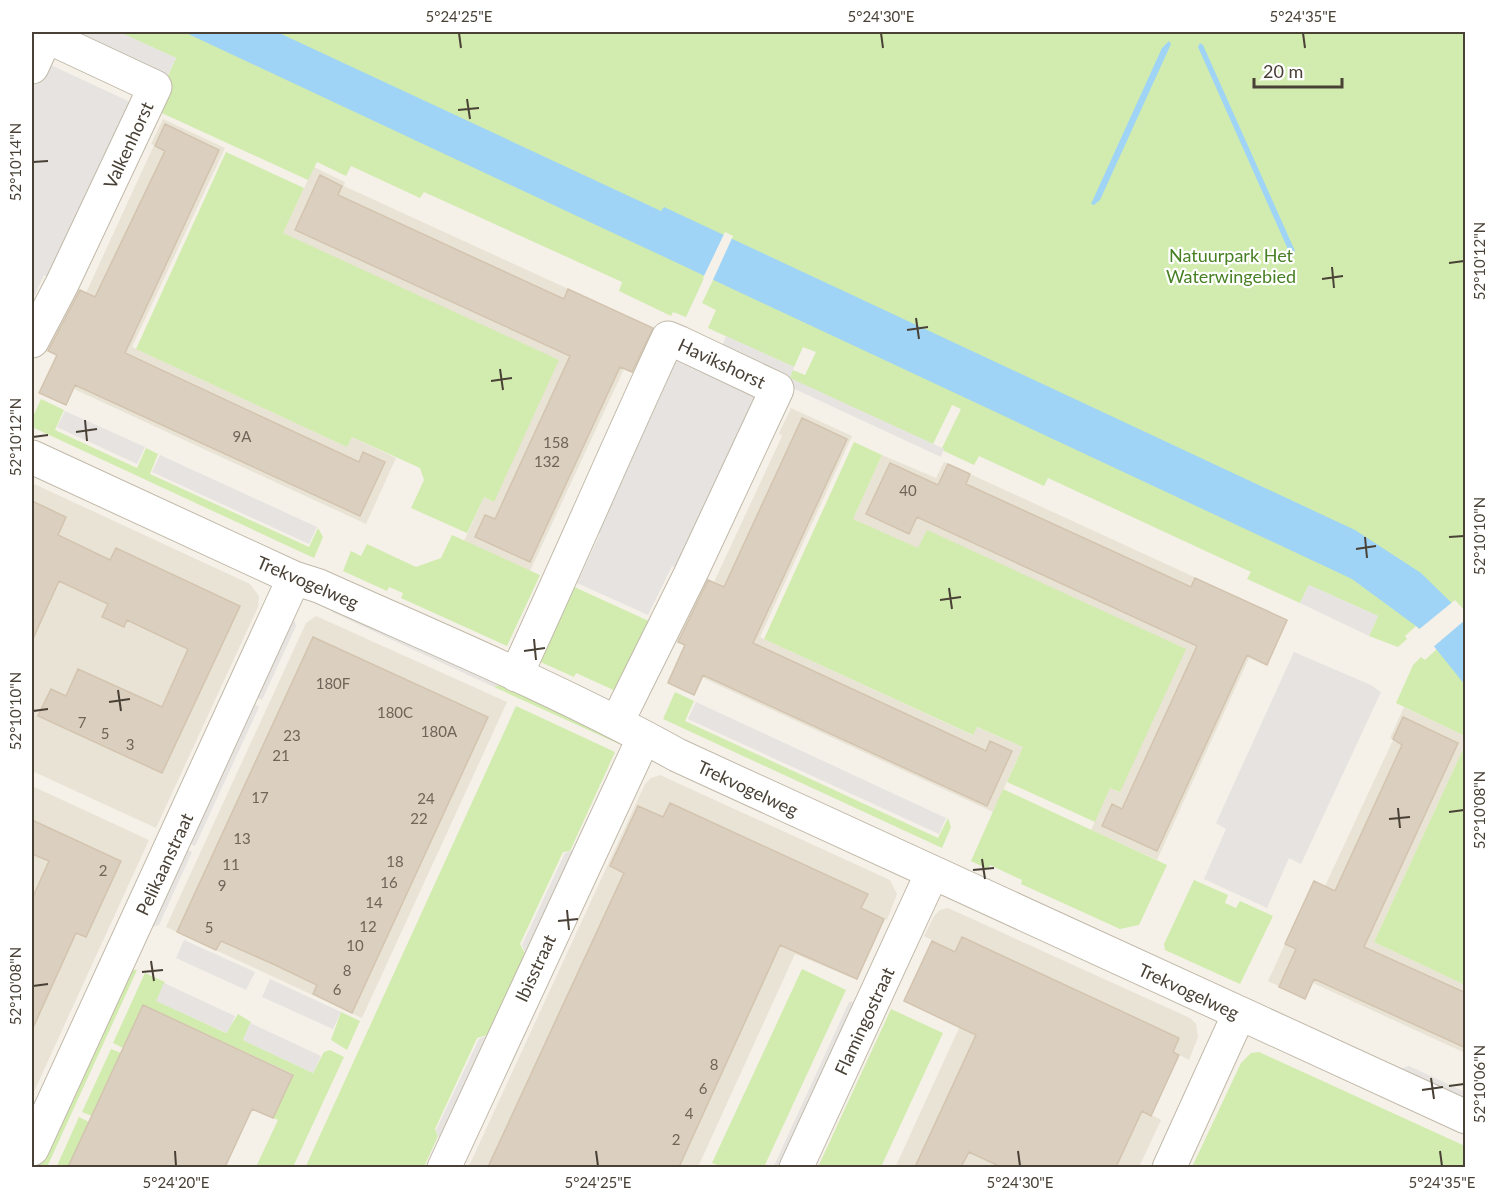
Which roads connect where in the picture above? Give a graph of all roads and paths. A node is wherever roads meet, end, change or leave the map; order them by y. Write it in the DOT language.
graph roads {
  1 [pos="32,67"];
  2 [pos="32,340"];
  3 [pos="32,457"];
  4 [pos="294,578"];
  5 [pos="516,675"];
  6 [pos="630,729"];
  7 [pos="932,873"];
  8 [pos="1239,1014"];
  9 [pos="1466,1117"];
  10 [pos="32,1149"];
  11 [pos="444,1167"];
  12 [pos="796,1167"];
  13 [pos="1169,1167"];
  1 -- 2 [label="street, Valkenhorst"];
  3 -- 4 [label="street, Trekvogelweg"];
  4 -- 5 [label="street, Trekvogelweg"];
  4 -- 10 [label="street, Pelikaanstraat"];
  5 -- 6 [label="street, Trekvogelweg"];
  5 -- 6 [label="street, Havikshorst"];
  6 -- 7 [label="street, Trekvogelweg"];
  6 -- 11 [label="street, Ibisstraat"];
  7 -- 8 [label="street, Trekvogelweg"];
  7 -- 12 [label="street, Flamingostraat"];
  8 -- 9 [label="street, Trekvogelweg"];
  8 -- 13 [label="street"];
}
